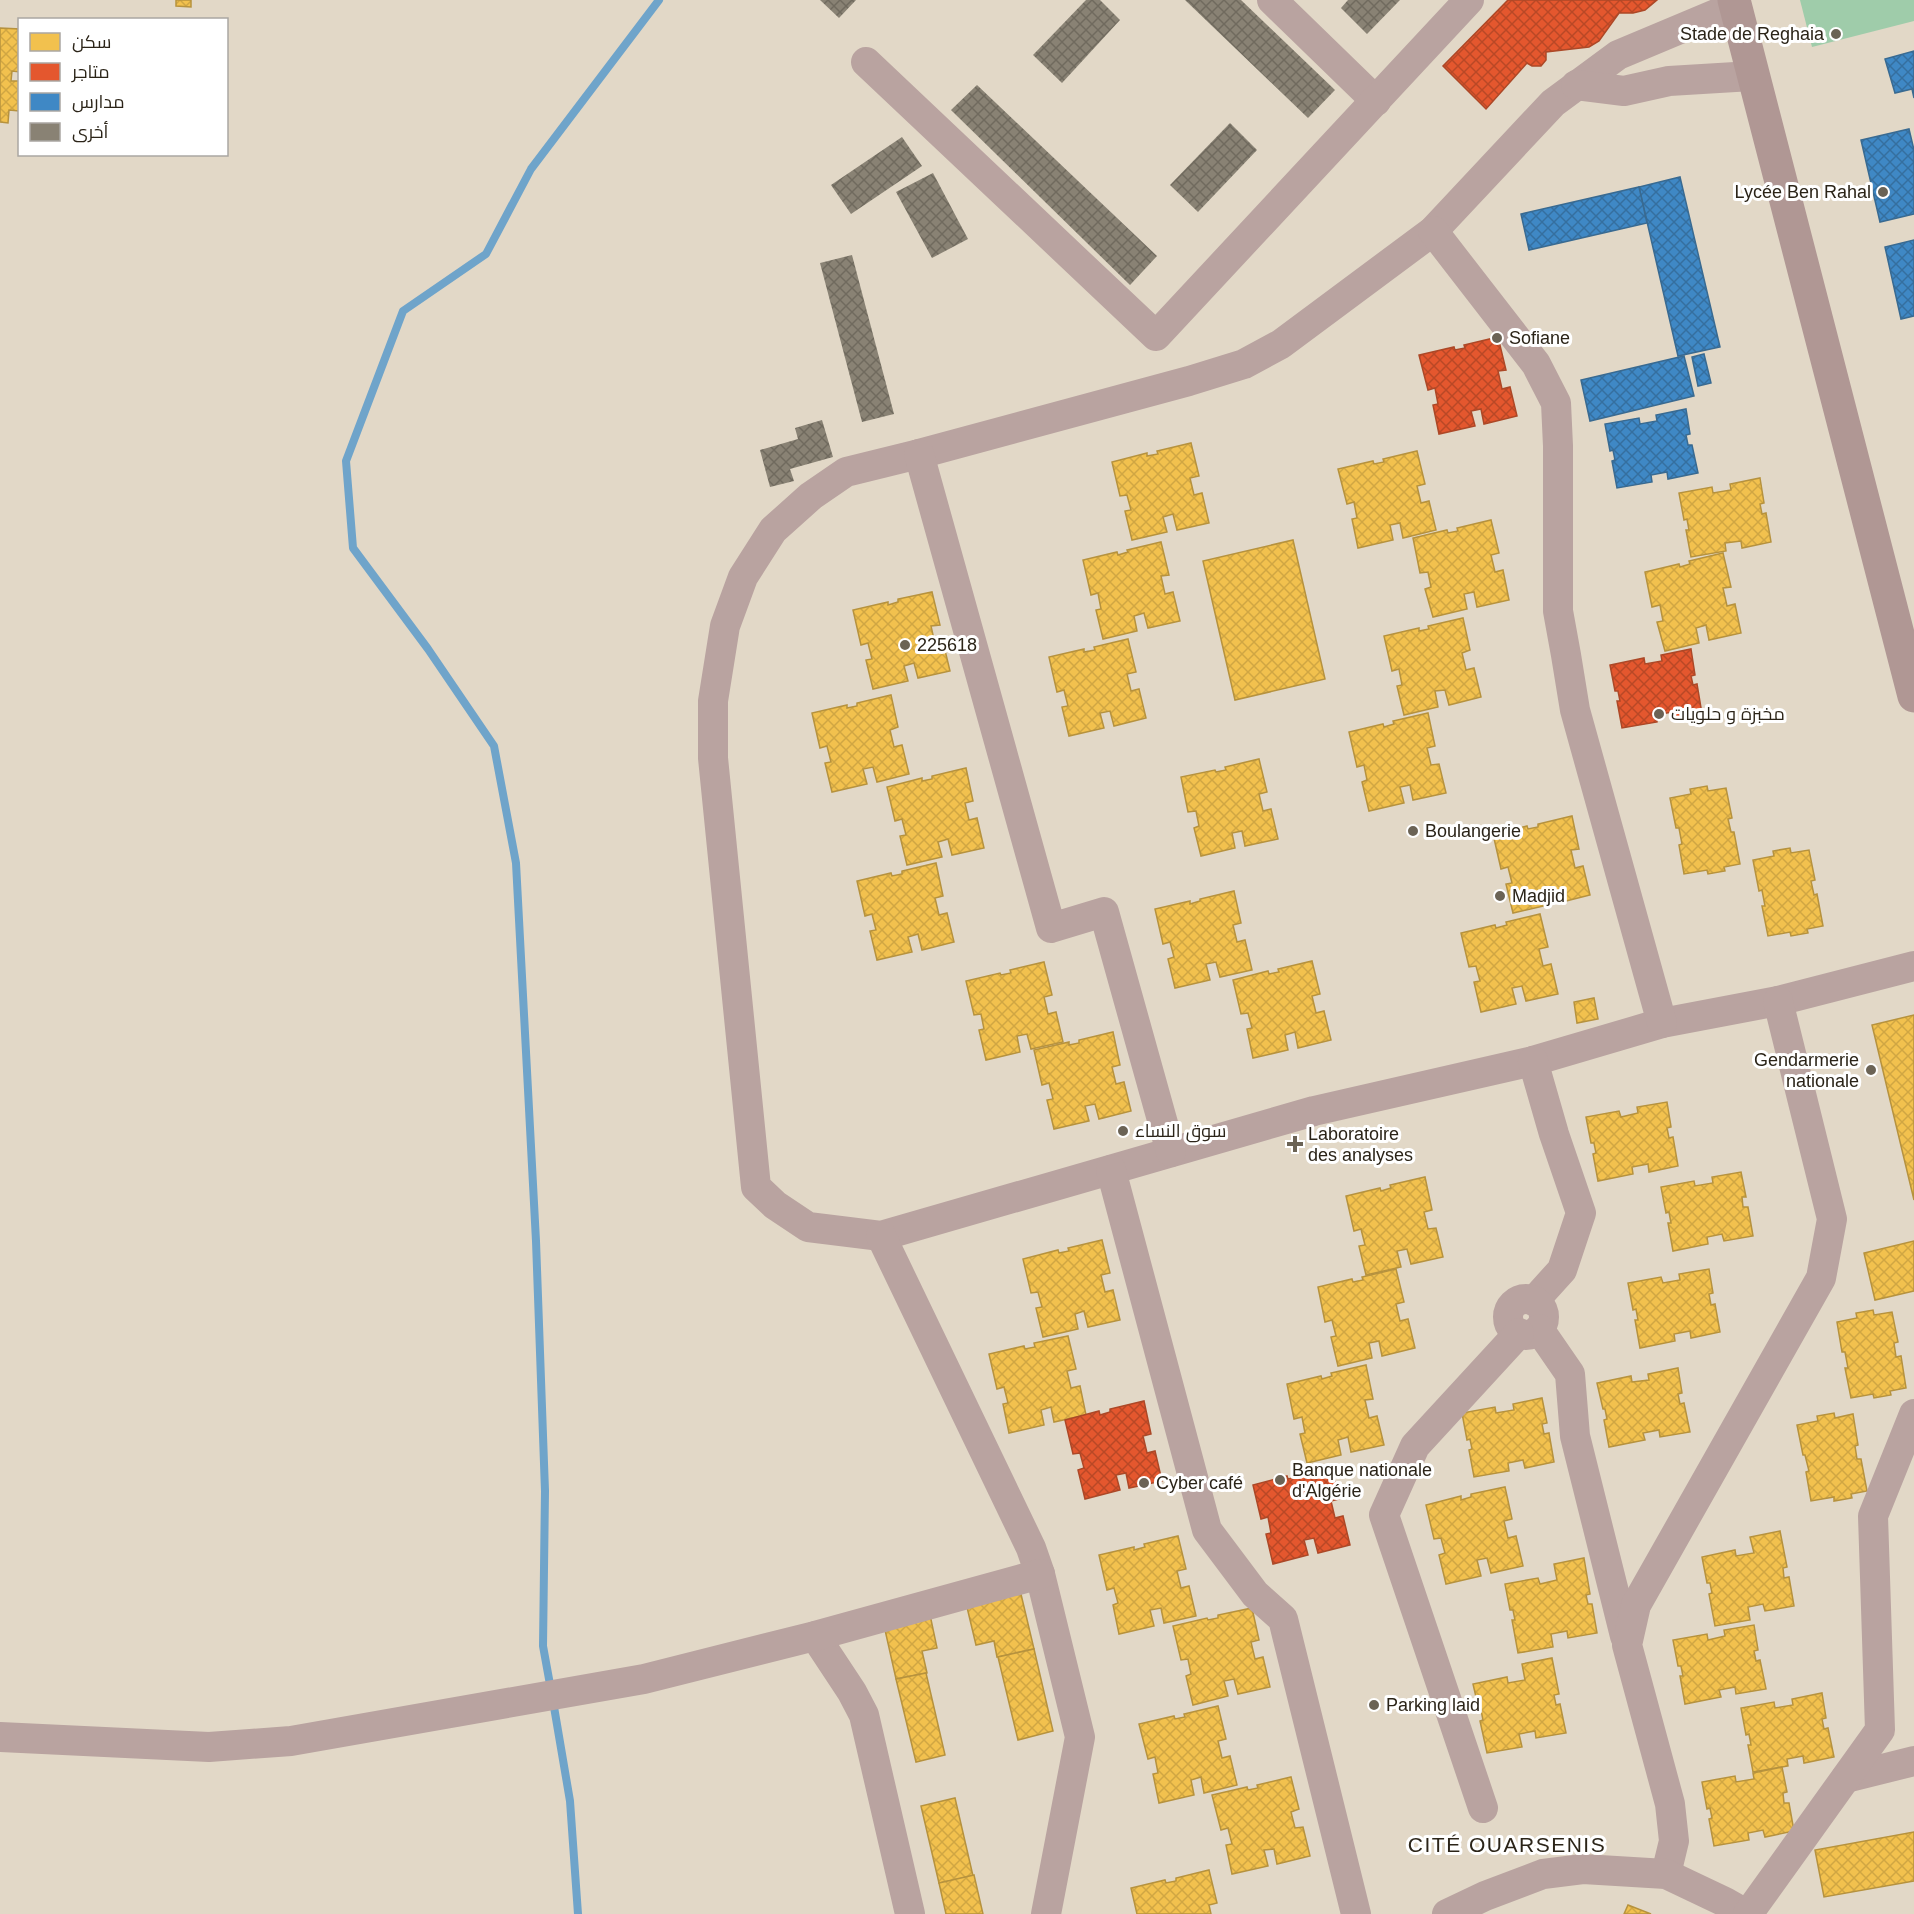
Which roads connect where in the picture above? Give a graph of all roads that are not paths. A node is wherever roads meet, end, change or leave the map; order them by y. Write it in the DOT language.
graph roads {
  1 [pos="1272,0"];
  2 [pos="1468,0"];
  3 [pos="1734,3"];
  4 [pos="866,62"];
  5 [pos="1752,76"];
  6 [pos="1576,85"];
  7 [pos="1376,101"];
  8 [pos="1433,231"];
  9 [pos="919,454"];
  10 [pos="1906,629"];
  11 [pos="1914,696"];
  12 [pos="1914,966"];
  13 [pos="1778,1001"];
  14 [pos="1662,1023"];
  15 [pos="1533,1061"];
  16 [pos="1171,1152"];
  17 [pos="1111,1170"];
  18 [pos="881,1236"];
  19 [pos="1531,1321"];
  20 [pos="1914,1414"];
  21 [pos="1040,1574"];
  22 [pos="815,1636"];
  23 [pos="1627,1645"];
  24 [pos="0,1737"];
  25 [pos="1914,1761"];
  26 [pos="1846,1778"];
  27 [pos="1483,1808"];
  28 [pos="1666,1874"];
  29 [pos="910,1914"];
  30 [pos="1046,1914"];
  31 [pos="1356,1914"];
  32 [pos="1447,1914"];
  33 [pos="1747,1914"];
  1 -- 7 [label="street"];
  2 -- 7 [label="street"];
  3 -- 5 [label="main road"];
  3 -- 6 [label="street"];
  4 -- 7 [label="street"];
  5 -- 6 [label="street"];
  5 -- 10 [label="main road"];
  6 -- 8 [label="street"];
  8 -- 9 [label="street"];
  8 -- 14 [label="street"];
  9 -- 16 [label="street"];
  9 -- 18 [label="street"];
  10 -- 11 [label="main road"];
  12 -- 13 [label="street"];
  13 -- 14 [label="street"];
  13 -- 23 [label="street"];
  14 -- 15 [label="street"];
  15 -- 16 [label="street"];
  15 -- 19 [label="street"];
  16 -- 17 [label="street"];
  17 -- 18 [label="street"];
  17 -- 31 [label="street"];
  18 -- 21 [label="street"];
  19 -- 23 [label="street"];
  19 -- 27 [label="street"];
  20 -- 26 [label="street"];
  21 -- 22 [label="street"];
  21 -- 30 [label="street"];
  22 -- 24 [label="street"];
  22 -- 29 [label="street"];
  23 -- 28 [label="street"];
  25 -- 26 [label="street"];
  26 -- 33 [label="street"];
  28 -- 32 [label="street"];
  28 -- 33 [label="street"];
}
